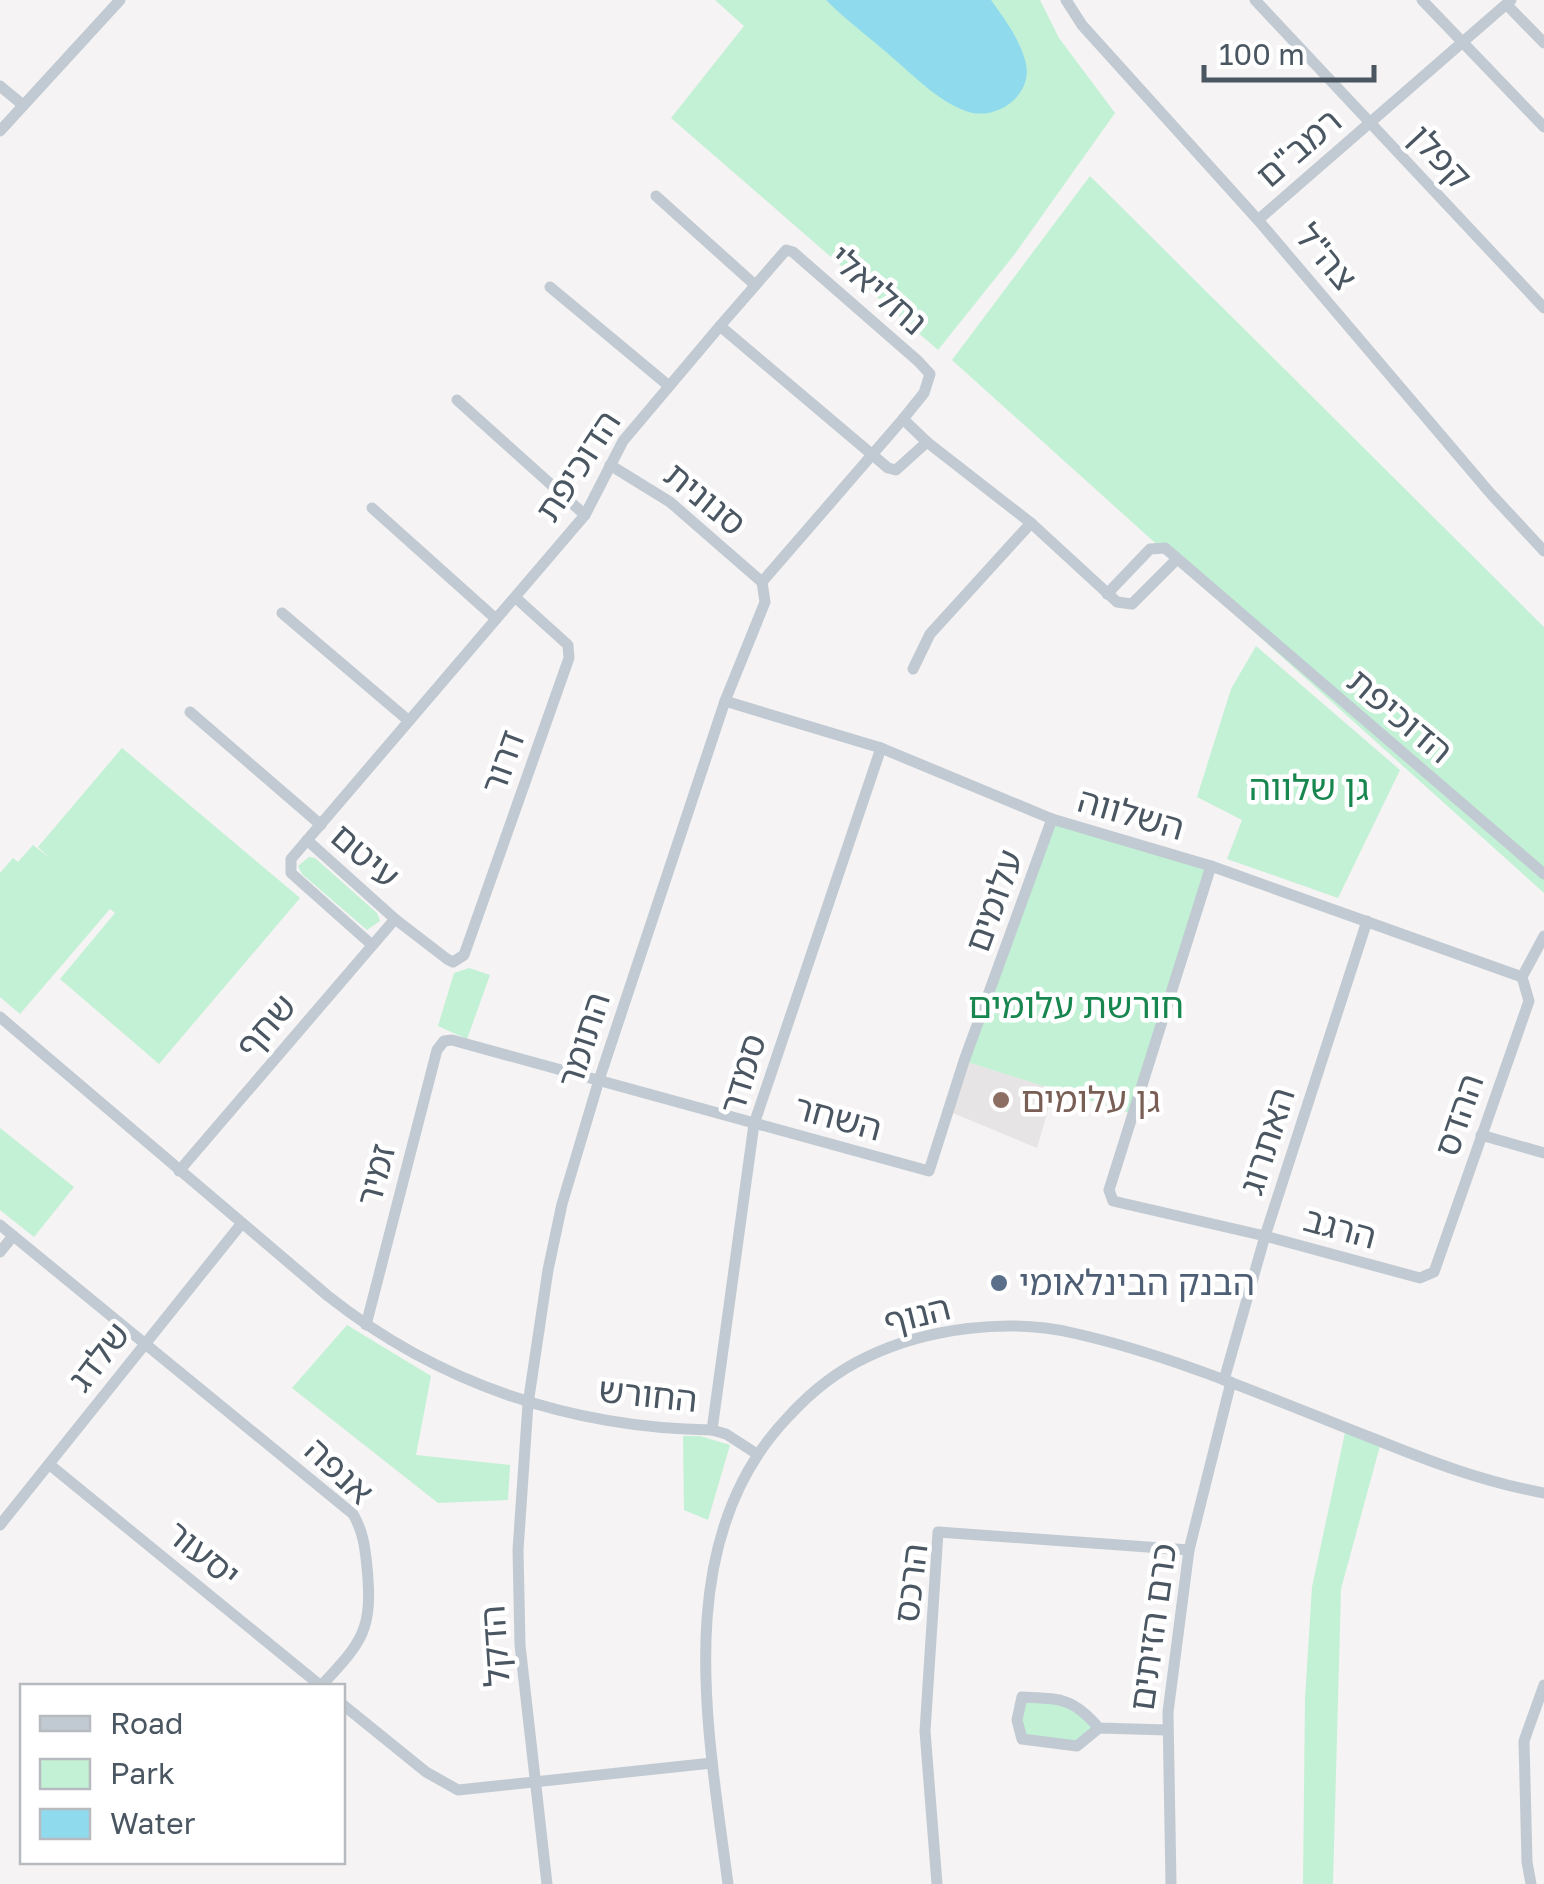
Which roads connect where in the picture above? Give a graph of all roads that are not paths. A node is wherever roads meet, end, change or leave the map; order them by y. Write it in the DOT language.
graph roads {
  1 [pos="120,0"];
  2 [pos="1066,0"];
  3 [pos="1255,0"];
  4 [pos="1422,0"];
  5 [pos="1509,2"];
  6 [pos="1464,43"];
  7 [pos="1544,44"];
  8 [pos="0,86"];
  9 [pos="23,106"];
  10 [pos="1370,124"];
  11 [pos="1544,127"];
  12 [pos="0,131"];
  13 [pos="656,196"];
  14 [pos="1258,220"];
  15 [pos="786,250"];
  16 [pos="755,285"];
  17 [pos="550,287"];
  18 [pos="1544,308"];
  19 [pos="720,326"];
  20 [pos="669,386"];
  21 [pos="457,400"];
  22 [pos="903,420"];
  23 [pos="927,442"];
  24 [pos="872,454"];
  25 [pos="610,465"];
  26 [pos="372,508"];
  27 [pos="585,515"];
  28 [pos="1031,522"];
  29 [pos="1544,550"];
  30 [pos="1177,559"];
  31 [pos="762,582"];
  32 [pos="1108,594"];
  33 [pos="516,598"];
  34 [pos="282,614"];
  35 [pos="496,619"];
  36 [pos="914,669"];
  37 [pos="725,702"];
  38 [pos="190,712"];
  39 [pos="409,721"];
  40 [pos="882,748"];
  41 [pos="1052,819"];
  42 [pos="321,824"];
  43 [pos="307,840"];
  44 [pos="1211,866"];
  45 [pos="1544,874"];
  46 [pos="396,919"];
  47 [pos="1367,921"];
  48 [pos="1544,936"];
  49 [pos="372,945"];
  50 [pos="458,961"];
  51 [pos="1522,977"];
  52 [pos="0,1017"];
  53 [pos="444,1041"];
  54 [pos="599,1080"];
  55 [pos="754,1124"];
  56 [pos="1481,1136"];
  57 [pos="1544,1153"];
  58 [pos="179,1171"];
  59 [pos="929,1171"];
  60 [pos="242,1223"];
  61 [pos="0,1226"];
  62 [pos="13,1236"];
  63 [pos="1265,1236"];
  64 [pos="0,1252"];
  65 [pos="1434,1272"];
  66 [pos="366,1326"];
  67 [pos="145,1344"];
  68 [pos="1227,1381"];
  69 [pos="528,1404"];
  70 [pos="712,1430"];
  71 [pos="756,1454"];
  72 [pos="50,1465"];
  73 [pos="1544,1493"];
  74 [pos="0,1525"];
  75 [pos="1189,1550"];
  76 [pos="319,1684"];
  77 [pos="323,1684"];
  78 [pos="1544,1685"];
  79 [pos="345,1706"];
  80 [pos="1098,1728"];
  81 [pos="1167,1730"];
  82 [pos="712,1763"];
  83 [pos="535,1782"];
  84 [pos="547,1884"];
  85 [pos="728,1884"];
  86 [pos="937,1884"];
  87 [pos="1171,1884"];
  88 [pos="1531,1884"];
  1 -- 9 [label="street"];
  2 -- 14 [label="street, צה\"ל"];
  3 -- 10 [label="street, קפלן"];
  4 -- 6 [label="street"];
  5 -- 6 [label="street, רמב\"ם"];
  5 -- 7 [label="street"];
  6 -- 10 [label="street, רמב\"ם"];
  6 -- 11 [label="street"];
  8 -- 9 [label="street"];
  9 -- 12 [label="street"];
  10 -- 14 [label="street, רמב\"ם"];
  10 -- 18 [label="street, קפלן"];
  13 -- 16 [label="street"];
  14 -- 29 [label="street, צה\"ל"];
  15 -- 16 [label="street, הדוכיפת"];
  15 -- 22 [label="street, נחליאלי"];
  16 -- 19 [label="street, הדוכיפת"];
  17 -- 20 [label="street"];
  19 -- 20 [label="street, הדוכיפת"];
  19 -- 24 [label="street"];
  20 -- 25 [label="street, הדוכיפת"];
  21 -- 27 [label="street"];
  22 -- 23 [label="street"];
  22 -- 24 [label="street"];
  23 -- 24 [label="street"];
  23 -- 28 [label="street"];
  24 -- 31 [label="street"];
  25 -- 27 [label="street, הדוכיפת"];
  25 -- 31 [label="street, סנונית"];
  26 -- 35 [label="street"];
  27 -- 33 [label="street, הדוכיפת"];
  28 -- 32 [label="street"];
  28 -- 36 [label="street"];
  30 -- 32 [label="street"];
  30 -- 32 [label="street"];
  30 -- 45 [label="street, הדוכיפת"];
  31 -- 37 [label="street, התומר"];
  33 -- 35 [label="street, הדוכיפת"];
  33 -- 50 [label="street, דרור"];
  34 -- 39 [label="street"];
  35 -- 39 [label="street, הדוכיפת"];
  37 -- 40 [label="street, השלווה"];
  37 -- 54 [label="street, התומר"];
  38 -- 42 [label="street"];
  39 -- 42 [label="street, הדוכיפת"];
  40 -- 41 [label="street, השלווה"];
  40 -- 55 [label="street, סמדר"];
  41 -- 44 [label="street, השלווה"];
  41 -- 59 [label="street, עלומים"];
  42 -- 43 [label="street, הדוכיפת"];
  43 -- 46 [label="street, עיטם"];
  43 -- 49 [label="street, עיטם"];
  44 -- 47 [label="street, השלווה"];
  44 -- 63 [label="street, הרגב"];
  46 -- 49 [label="street, שחף"];
  46 -- 50 [label="street, עיטם"];
  47 -- 51 [label="street, השלווה"];
  47 -- 63 [label="street, האתרוג"];
  48 -- 51 [label="street"];
  49 -- 58 [label="street, שחף"];
  51 -- 56 [label="street, ההדס"];
  52 -- 58 [label="street, החורש"];
  53 -- 54 [label="street, השחר"];
  53 -- 66 [label="street, זמיר"];
  54 -- 55 [label="street, השחר"];
  54 -- 69 [label="street, התומר"];
  55 -- 59 [label="street, השחר"];
  55 -- 70 [label="street, סמדר"];
  56 -- 57 [label="street"];
  56 -- 65 [label="street, ההדס"];
  58 -- 60 [label="street, החורש"];
  60 -- 66 [label="street, החורש"];
  60 -- 67 [label="street, שלדג"];
  61 -- 62 [label="street, אנפה"];
  62 -- 64 [label="street"];
  62 -- 67 [label="street, אנפה"];
  63 -- 65 [label="street, הרגב"];
  63 -- 68 [label="street, האתרוג"];
  66 -- 69 [label="street, החורש"];
  67 -- 72 [label="street, שלדג"];
  67 -- 77 [label="street, אנפה"];
  68 -- 71 [label="street, הנוף"];
  68 -- 73 [label="street, הנוף"];
  68 -- 75 [label="street, כרם הזיתים"];
  69 -- 70 [label="street, החורש"];
  69 -- 83 [label="street, הדקל"];
  70 -- 71 [label="street, החורש"];
  71 -- 82 [label="street, הנוף"];
  72 -- 74 [label="street, שלדג"];
  72 -- 76 [label="street, יסעור"];
  75 -- 81 [label="street, כרם הזיתים"];
  75 -- 86 [label="street, הרכס"];
  78 -- 88 [label="street"];
  79 -- 83 [label="street"];
  80 -- 80 [label="street"];
  80 -- 81 [label="street"];
  81 -- 87 [label="street, כרם הזיתים"];
  82 -- 83 [label="street"];
  82 -- 85 [label="street, הנוף"];
  83 -- 84 [label="street, הדקל"];
}
